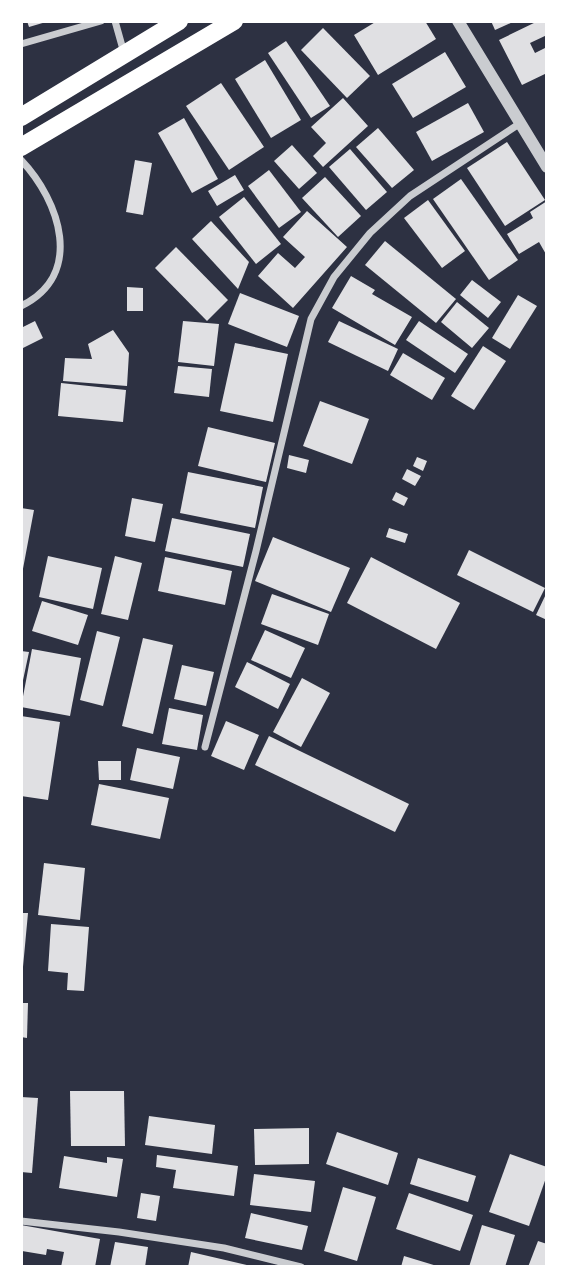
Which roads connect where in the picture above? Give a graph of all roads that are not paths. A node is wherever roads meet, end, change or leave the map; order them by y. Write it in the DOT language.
graph roads {
  1 [pos="101,21"];
  2 [pos="115,21"];
  3 [pos="179,21"];
  4 [pos="234,21"];
  5 [pos="458,21"];
  6 [pos="21,44"];
  7 [pos="124,54"];
  8 [pos="21,117"];
  9 [pos="519,124"];
  10 [pos="21,147"];
  11 [pos="21,160"];
  12 [pos="547,167"];
  13 [pos="21,306"];
  14 [pos="205,747"];
  15 [pos="21,1221"];
  16 [pos="301,1267"];
  1 -- 6 [label="street"];
  2 -- 7 [label="street"];
  3 -- 7 [label="main road"];
  4 -- 10 [label="main road"];
  5 -- 9 [label="street"];
  7 -- 8 [label="main road"];
  9 -- 12 [label="street"];
  9 -- 14 [label="street"];
  11 -- 13 [label="street"];
  15 -- 16 [label="street"];
}
